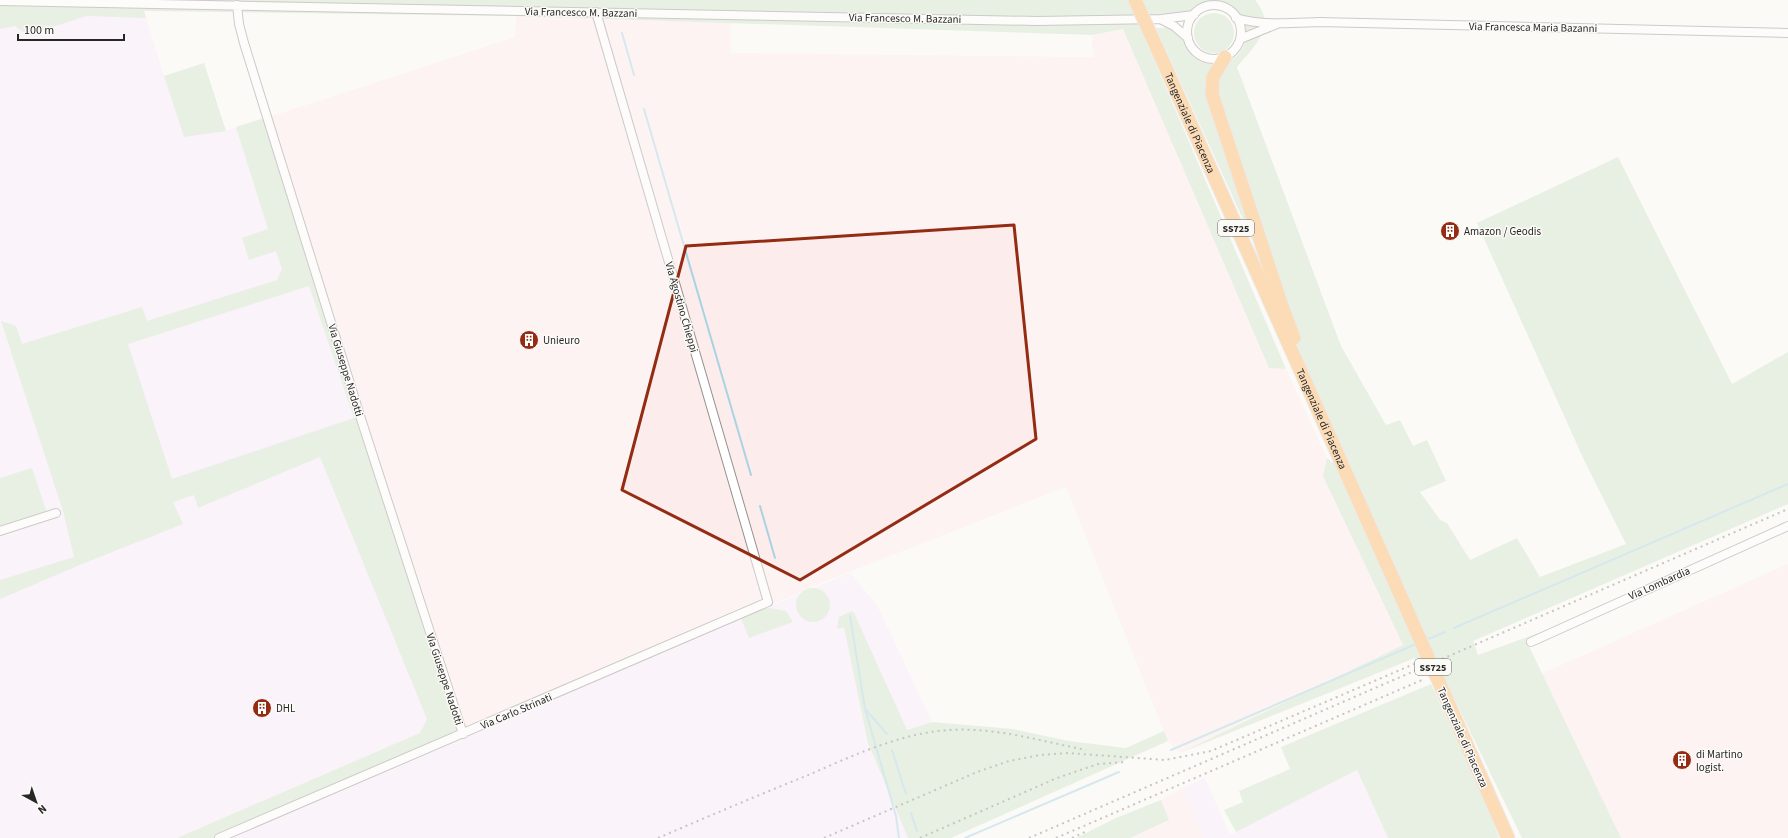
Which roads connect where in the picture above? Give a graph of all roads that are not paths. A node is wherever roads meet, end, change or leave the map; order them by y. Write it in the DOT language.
graph roads {
  1 [pos="1135,0"];
  2 [pos="0,1"];
  3 [pos="237,5"];
  4 [pos="596,12"];
  5 [pos="1194,15"];
  6 [pos="1236,18"];
  7 [pos="1161,20"];
  8 [pos="1279,24"];
  9 [pos="1788,33"];
  10 [pos="1188,38"];
  11 [pos="1240,39"];
  12 [pos="1225,57"];
  13 [pos="1317,410"];
  14 [pos="56,513"];
  15 [pos="1788,526"];
  16 [pos="0,531"];
  17 [pos="768,602"];
  18 [pos="1531,642"];
  19 [pos="463,734"];
  20 [pos="1491,801"];
  21 [pos="219,838"];
  22 [pos="1503,838"];
  23 [pos="1508,838"];
  24 [pos="1515,838"];
  1 -- 13 [label="highway, Tangenziale di Piacenza / SS725, bridge"];
  2 -- 3 [label="street, Via Francesco M. Bazzani"];
  3 -- 4 [label="street, Via Francesco M. Bazzani"];
  3 -- 19 [label="street, Via Giuseppe Nadotti"];
  4 -- 7 [label="street, Via Francesco M. Bazzani"];
  4 -- 17 [label="street, Via Agostino Chieppi"];
  5 -- 6 [label="street"];
  5 -- 7 [label="street, Via Francesco M. Bazzani"];
  5 -- 10 [label="street"];
  6 -- 8 [label="street"];
  6 -- 11 [label="street"];
  7 -- 10 [label="street, Via Francesco M. Bazzani"];
  8 -- 9 [label="street, Via Francesca Maria Bazanni"];
  8 -- 11 [label="street"];
  10 -- 12 [label="street"];
  11 -- 12 [label="street"];
  12 -- 13 [label="highway"];
  13 -- 20 [label="highway, Tangenziale di Piacenza / SS725, bridge"];
  14 -- 16 [label="street"];
  15 -- 18 [label="street, Via Lombardia"];
  17 -- 19 [label="street, Via Carlo Strinati"];
  19 -- 21 [label="street, Via Carlo Strinati"];
  20 -- 22 [label="highway"];
  20 -- 23 [label="highway, Tangenziale di Piacenza / SS725"];
  20 -- 24 [label="highway"];
}
